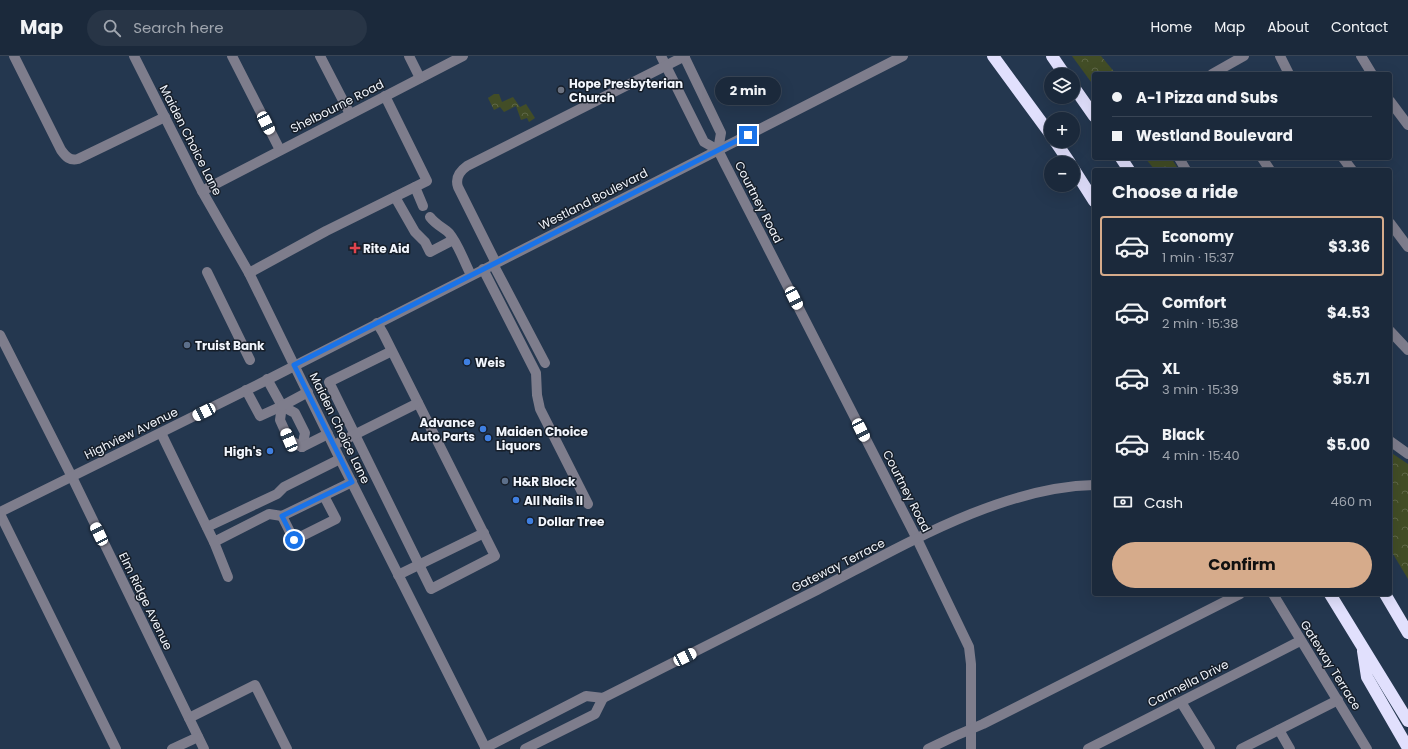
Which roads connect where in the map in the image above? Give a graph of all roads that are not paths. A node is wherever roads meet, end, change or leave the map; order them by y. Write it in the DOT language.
graph roads {
  1 [pos="14,56"];
  2 [pos="134,56"];
  3 [pos="232,56"];
  4 [pos="320,56"];
  5 [pos="409,56"];
  6 [pos="463,56"];
  7 [pos="661,56"];
  8 [pos="684,56"];
  9 [pos="903,56"];
  10 [pos="993,56"];
  11 [pos="1052,56"];
  12 [pos="1244,56"];
  13 [pos="1280,56"];
  14 [pos="1361,56"];
  15 [pos="666,66"];
  16 [pos="1060,68"];
  17 [pos="1216,72"];
  18 [pos="1288,72"];
  19 [pos="1371,72"];
  20 [pos="420,78"];
  21 [pos="385,96"];
  22 [pos="1080,96"];
  23 [pos="1392,104"];
  24 [pos="1092,113"];
  25 [pos="350,114"];
  26 [pos="165,117"];
  27 [pos="1044,125"];
  28 [pos="1408,125"];
  29 [pos="280,150"];
  30 [pos="718,150"];
  31 [pos="1080,179"];
  32 [pos="415,187"];
  33 [pos="202,191"];
  34 [pos="396,196"];
  35 [pos="1092,198"];
  36 [pos="423,206"];
  37 [pos="430,217"];
  38 [pos="1392,226"];
  39 [pos="453,240"];
  40 [pos="1408,247"];
  41 [pos="494,263"];
  42 [pos="483,269"];
  43 [pos="207,272"];
  44 [pos="249,273"];
  45 [pos="471,275"];
  46 [pos="378,322"];
  47 [pos="1392,333"];
  48 [pos="0,337"];
  49 [pos="1408,350"];
  50 [pos="392,351"];
  51 [pos="250,360"];
  52 [pos="545,363"];
  53 [pos="294,365"];
  54 [pos="267,379"];
  55 [pos="246,390"];
  56 [pos="308,392"];
  57 [pos="418,403"];
  58 [pos="282,406"];
  59 [pos="161,433"];
  60 [pos="328,434"];
  61 [pos="355,435"];
  62 [pos="1392,442"];
  63 [pos="334,445"];
  64 [pos="302,447"];
  65 [pos="1408,454"];
  66 [pos="340,459"];
  67 [pos="72,477"];
  68 [pos="352,482"];
  69 [pos="1092,485"];
  70 [pos="324,496"];
  71 [pos="588,504"];
  72 [pos="0,513"];
  73 [pos="282,516"];
  74 [pos="207,527"];
  75 [pos="484,533"];
  76 [pos="917,539"];
  77 [pos="214,542"];
  78 [pos="419,565"];
  79 [pos="398,575"];
  80 [pos="228,577"];
  81 [pos="1392,595"];
  82 [pos="1236,596"];
  83 [pos="1274,596"];
  84 [pos="1331,596"];
  85 [pos="1386,596"];
  86 [pos="1408,618"];
  87 [pos="1408,633"];
  88 [pos="1300,641"];
  89 [pos="1362,646"];
  90 [pos="603,698"];
  91 [pos="1338,700"];
  92 [pos="1181,702"];
  93 [pos="189,718"];
  94 [pos="1408,721"];
  95 [pos="971,729"];
  96 [pos="1279,730"];
  97 [pos="198,737"];
  98 [pos="486,748"];
  99 [pos="1408,748"];
  100 [pos="116,749"];
  101 [pos="172,749"];
  102 [pos="204,749"];
  103 [pos="287,749"];
  104 [pos="525,749"];
  105 [pos="928,749"];
  106 [pos="971,749"];
  107 [pos="1088,749"];
  108 [pos="1210,749"];
  109 [pos="1241,749"];
  110 [pos="1290,749"];
  111 [pos="1367,749"];
  1 -- 26 [label="street"];
  2 -- 26 [label="street, Maiden Choice Lane"];
  3 -- 29 [label="street"];
  4 -- 25 [label="street"];
  5 -- 20 [label="street"];
  6 -- 20 [label="street, Shelbourne Road"];
  7 -- 15 [label="street, Courtney Road"];
  8 -- 15 [label="street"];
  8 -- 30 [label="street"];
  9 -- 30 [label="street, Westland Boulevard"];
  10 -- 27 [label="highway"];
  11 -- 16 [label="highway"];
  12 -- 17 [label="street"];
  13 -- 18 [label="street"];
  14 -- 19 [label="street"];
  15 -- 30 [label="street, Courtney Road"];
  15 -- 41 [label="street"];
  20 -- 21 [label="street, Shelbourne Road"];
  21 -- 25 [label="street, Shelbourne Road"];
  21 -- 32 [label="street"];
  22 -- 24 [label="highway"];
  23 -- 28 [label="street"];
  25 -- 29 [label="street, Shelbourne Road"];
  26 -- 33 [label="street, Maiden Choice Lane"];
  29 -- 33 [label="street, Shelbourne Road"];
  30 -- 41 [label="street, Westland Boulevard"];
  30 -- 76 [label="street, Courtney Road"];
  31 -- 35 [label="highway"];
  32 -- 34 [label="street"];
  32 -- 36 [label="street"];
  33 -- 44 [label="street, Maiden Choice Lane"];
  34 -- 39 [label="street"];
  34 -- 44 [label="street"];
  37 -- 39 [label="street"];
  38 -- 40 [label="street"];
  39 -- 45 [label="street"];
  41 -- 42 [label="street, Westland Boulevard"];
  41 -- 52 [label="street"];
  42 -- 45 [label="street, Westland Boulevard"];
  42 -- 71 [label="street"];
  43 -- 51 [label="street"];
  44 -- 53 [label="street, Maiden Choice Lane"];
  45 -- 46 [label="street, Westland Boulevard"];
  46 -- 50 [label="street"];
  46 -- 53 [label="street, Westland Boulevard"];
  47 -- 49 [label="street"];
  48 -- 67 [label="street, Elm Ridge Avenue"];
  50 -- 57 [label="street"];
  50 -- 61 [label="street"];
  53 -- 54 [label="street, Highview Avenue"];
  53 -- 56 [label="street, Maiden Choice Lane"];
  54 -- 55 [label="street, Highview Avenue"];
  54 -- 58 [label="street"];
  55 -- 58 [label="street"];
  55 -- 59 [label="street, Highview Avenue"];
  56 -- 58 [label="street"];
  56 -- 60 [label="street, Maiden Choice Lane"];
  57 -- 61 [label="street"];
  57 -- 75 [label="street"];
  58 -- 64 [label="street"];
  58 -- 64 [label="street"];
  59 -- 67 [label="street, Highview Avenue"];
  59 -- 74 [label="street"];
  60 -- 63 [label="street, Maiden Choice Lane"];
  60 -- 64 [label="street"];
  61 -- 63 [label="street"];
  61 -- 78 [label="street"];
  62 -- 65 [label="street"];
  63 -- 66 [label="street, Maiden Choice Lane"];
  66 -- 68 [label="street, Maiden Choice Lane"];
  66 -- 74 [label="street"];
  67 -- 72 [label="street, Highview Avenue"];
  67 -- 93 [label="street, Elm Ridge Avenue"];
  68 -- 70 [label="street"];
  68 -- 79 [label="street, Maiden Choice Lane"];
  69 -- 76 [label="street, Gateway Terrace"];
  70 -- 73 [label="street"];
  70 -- 73 [label="street"];
  72 -- 100 [label="street"];
  73 -- 77 [label="street"];
  74 -- 77 [label="street"];
  75 -- 78 [label="street"];
  75 -- 78 [label="street"];
  76 -- 90 [label="street, Gateway Terrace"];
  76 -- 95 [label="street, Courtney Road"];
  77 -- 80 [label="street"];
  78 -- 79 [label="street"];
  79 -- 98 [label="street, Maiden Choice Lane"];
  81 -- 86 [label="highway"];
  82 -- 95 [label="street"];
  83 -- 88 [label="street, Gateway Terrace"];
  84 -- 89 [label="highway"];
  85 -- 87 [label="highway"];
  88 -- 91 [label="street, Gateway Terrace"];
  88 -- 92 [label="street, Carmella Drive"];
  89 -- 94 [label="highway"];
  89 -- 99 [label="highway"];
  90 -- 98 [label="street, Gateway Terrace"];
  90 -- 104 [label="street"];
  91 -- 96 [label="street"];
  91 -- 111 [label="street, Gateway Terrace"];
  92 -- 107 [label="street, Carmella Drive"];
  92 -- 108 [label="street"];
  93 -- 97 [label="street, Elm Ridge Avenue"];
  93 -- 103 [label="street"];
  95 -- 105 [label="street"];
  95 -- 106 [label="street, Courtney Road"];
  96 -- 109 [label="street"];
  96 -- 110 [label="street"];
  97 -- 101 [label="street"];
  97 -- 102 [label="street, Elm Ridge Avenue"];
}
